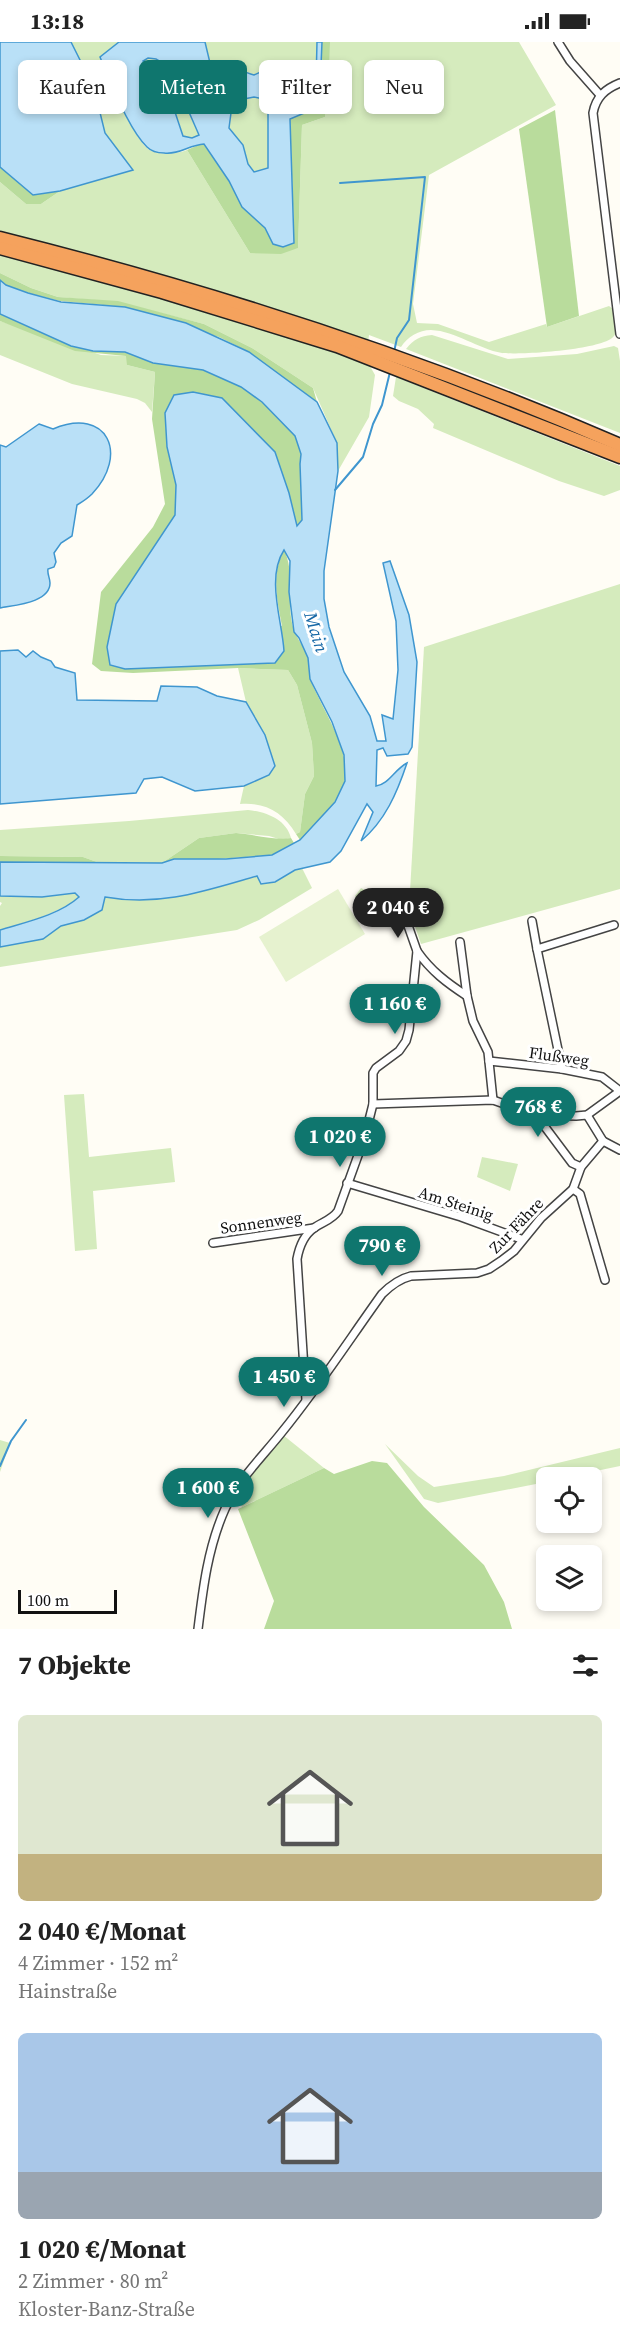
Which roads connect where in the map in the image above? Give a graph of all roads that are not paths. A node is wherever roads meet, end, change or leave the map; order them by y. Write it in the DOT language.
graph roads {
  1 [pos="558,42"];
  2 [pos="620,83"];
  3 [pos="599,97"];
  4 [pos="0,238"];
  5 [pos="0,248"];
  6 [pos="620,334"];
  7 [pos="420,372"];
  8 [pos="617,450"];
  9 [pos="405,917"];
  10 [pos="532,921"];
  11 [pos="614,925"];
  12 [pos="460,942"];
  13 [pos="537,949"];
  14 [pos="417,951"];
  15 [pos="467,996"];
  16 [pos="489,1061"];
  17 [pos="562,1069"];
  18 [pos="618,1095"];
  19 [pos="493,1100"];
  20 [pos="373,1104"];
  21 [pos="587,1114"];
  22 [pos="536,1115"];
  23 [pos="603,1141"];
  24 [pos="620,1150"];
  25 [pos="581,1167"];
  26 [pos="347,1183"];
  27 [pos="573,1189"];
  28 [pos="314,1228"];
  29 [pos="521,1239"];
  30 [pos="213,1243"];
  31 [pos="605,1280"];
  32 [pos="306,1400"];
  33 [pos="198,1629"];
  1 -- 3 [label="street"];
  2 -- 3 [label="street"];
  3 -- 6 [label="street"];
  4 -- 7 [label="highway"];
  5 -- 7 [label="highway"];
  7 -- 8 [label="highway"];
  9 -- 14 [label="street"];
  10 -- 13 [label="street"];
  11 -- 13 [label="street"];
  12 -- 15 [label="street"];
  13 -- 17 [label="street"];
  14 -- 15 [label="street"];
  14 -- 20 [label="street"];
  15 -- 16 [label="street"];
  16 -- 17 [label="street, Flußweg"];
  16 -- 19 [label="street"];
  17 -- 18 [label="street, Flußweg"];
  18 -- 21 [label="street"];
  19 -- 20 [label="street"];
  19 -- 22 [label="street"];
  20 -- 26 [label="street"];
  21 -- 22 [label="street"];
  21 -- 23 [label="street"];
  22 -- 25 [label="street"];
  23 -- 24 [label="street"];
  23 -- 25 [label="street, Zur Fähre"];
  25 -- 27 [label="street, Zur Fähre"];
  26 -- 28 [label="street"];
  26 -- 29 [label="street, Am Steinig"];
  27 -- 29 [label="street, Zur Fähre"];
  27 -- 31 [label="street"];
  28 -- 30 [label="street, Sonnenweg"];
  28 -- 32 [label="street"];
  29 -- 32 [label="street, Zur Fähre"];
  32 -- 33 [label="street, Zur Fähre"];
}
